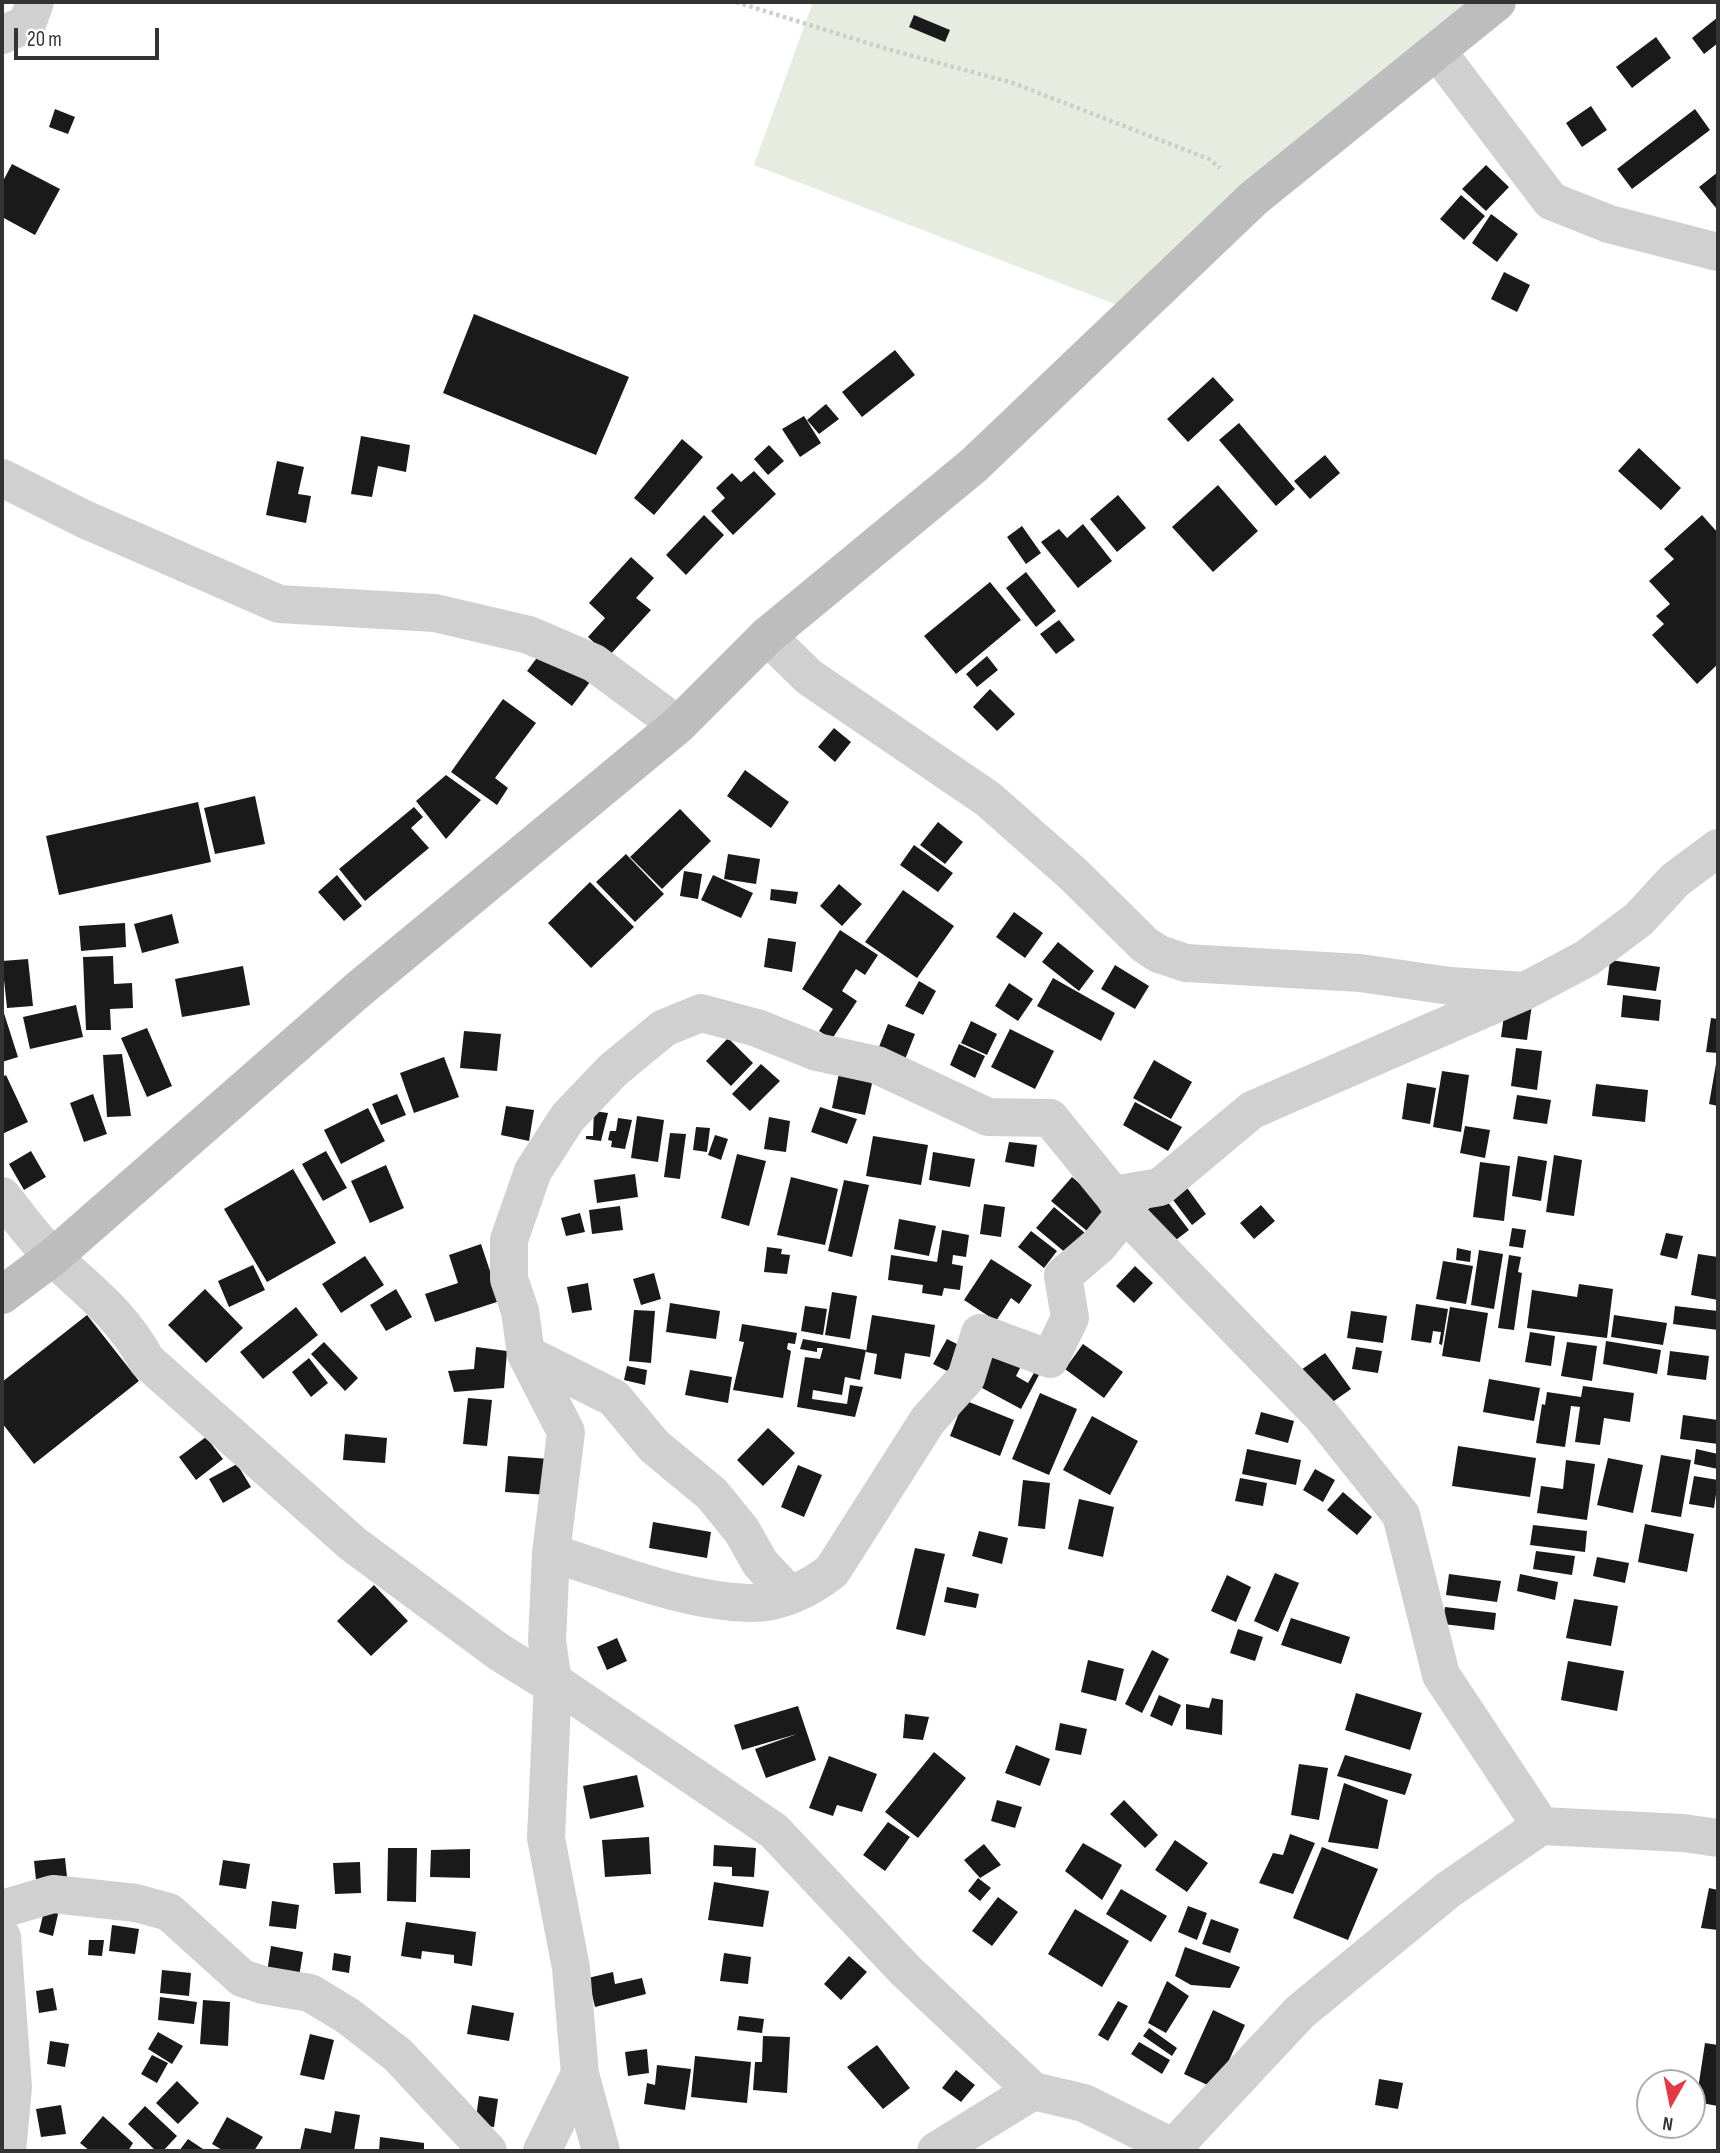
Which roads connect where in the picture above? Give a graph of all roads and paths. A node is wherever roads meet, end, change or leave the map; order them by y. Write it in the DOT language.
graph roads {
  1 [pos="35,2"];
  2 [pos="736,2"];
  3 [pos="1497,2"];
  4 [pos="2,35"];
  5 [pos="1437,51"];
  6 [pos="1254,198"];
  7 [pos="1718,252"];
  8 [pos="2,478"];
  9 [pos="767,636"];
  10 [pos="678,725"];
  11 [pos="1718,848"];
  12 [pos="1524,991"];
  13 [pos="2,1196"];
  14 [pos="1119,1204"];
  15 [pos="53,1257"];
  16 [pos="2,1294"];
  17 [pos="526,1354"];
  18 [pos="551,1553"];
  19 [pos="790,1595"];
  20 [pos="553,1681"];
  21 [pos="1541,1826"];
  22 [pos="1718,1838"];
  23 [pos="2,1909"];
  24 [pos="2,1937"];
  25 [pos="580,2074"];
  26 [pos="1033,2091"];
  27 [pos="1175,2150"];
  28 [pos="7,2151"];
  29 [pos="488,2151"];
  30 [pos="541,2151"];
  31 [pos="605,2151"];
  32 [pos="936,2151"];
  1 -- 4 [label="street"];
  2 -- 6 [label="path"];
  3 -- 5 [label="street"];
  5 -- 6 [label="street"];
  5 -- 7 [label="street"];
  6 -- 9 [label="street"];
  8 -- 10 [label="street"];
  9 -- 10 [label="street"];
  9 -- 12 [label="street"];
  10 -- 15 [label="street"];
  11 -- 12 [label="street"];
  12 -- 14 [label="street"];
  13 -- 15 [label="street"];
  14 -- 17 [label="street"];
  14 -- 19 [label="street"];
  14 -- 21 [label="street"];
  15 -- 16 [label="street"];
  15 -- 20 [label="street"];
  17 -- 18 [label="street"];
  17 -- 19 [label="street"];
  18 -- 19 [label="street"];
  18 -- 20 [label="street"];
  20 -- 25 [label="street"];
  20 -- 26 [label="street"];
  21 -- 22 [label="street"];
  21 -- 27 [label="street"];
  23 -- 29 [label="street"];
  24 -- 28 [label="street"];
  25 -- 30 [label="street"];
  25 -- 31 [label="street"];
  26 -- 27 [label="street"];
  26 -- 32 [label="street"];
}
